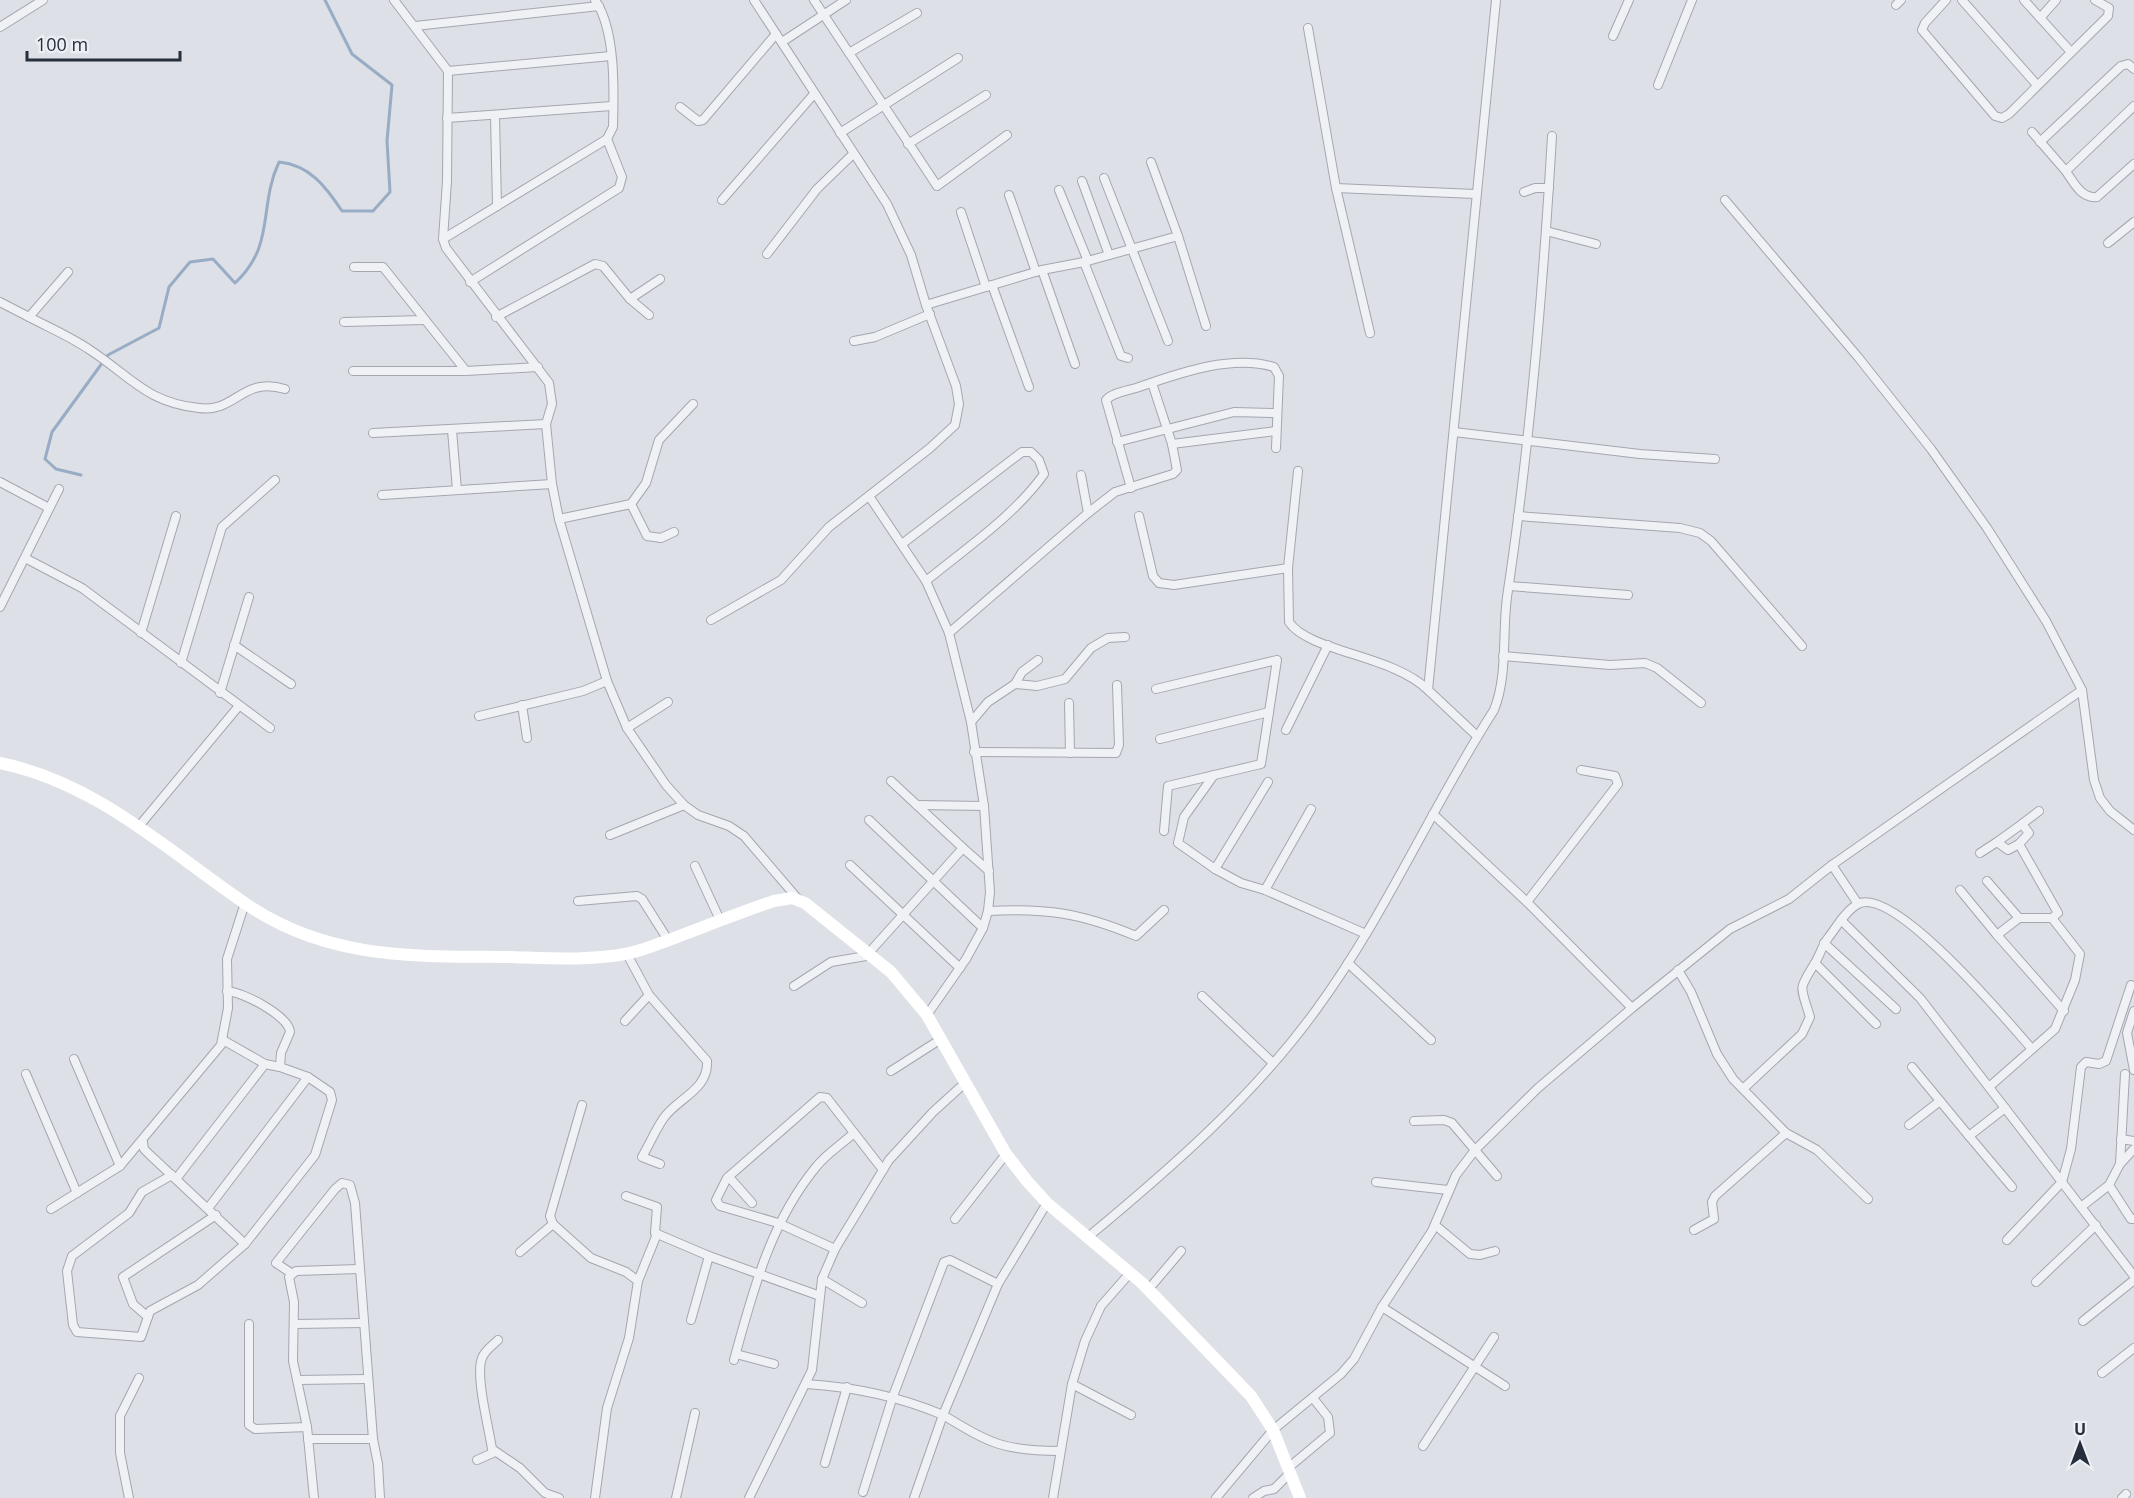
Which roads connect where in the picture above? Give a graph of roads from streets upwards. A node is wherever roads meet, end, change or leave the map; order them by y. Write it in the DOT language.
graph roads {
  1 [pos="43,0"];
  2 [pos="394,0"];
  3 [pos="754,0"];
  4 [pos="814,0"];
  5 [pos="846,0"];
  6 [pos="1496,0"];
  7 [pos="1629,0"];
  8 [pos="1692,0"];
  9 [pos="1946,0"];
  10 [pos="1962,0"];
  11 [pos="2024,0"];
  12 [pos="2056,0"];
  13 [pos="2095,0"];
  14 [pos="597,3"];
  15 [pos="917,13"];
  16 [pos="824,15"];
  17 [pos="2040,18"];
  18 [pos="0,27"];
  19 [pos="415,27"];
  20 [pos="1308,28"];
  21 [pos="776,34"];
  22 [pos="1613,36"];
  23 [pos="782,42"];
  24 [pos="2071,52"];
  25 [pos="849,53"];
  26 [pos="611,56"];
  27 [pos="958,57"];
  28 [pos="2134,69"];
  29 [pos="448,71"];
  30 [pos="1658,85"];
  31 [pos="2037,85"];
  32 [pos="814,94"];
  33 [pos="986,94"];
  34 [pos="884,105"];
  35 [pos="612,106"];
  36 [pos="2134,106"];
  37 [pos="680,107"];
  38 [pos="495,116"];
  39 [pos="447,118"];
  40 [pos="2032,132"];
  41 [pos="840,133"];
  42 [pos="1007,135"];
  43 [pos="1552,136"];
  44 [pos="607,140"];
  45 [pos="2040,142"];
  46 [pos="908,144"];
  47 [pos="853,154"];
  48 [pos="1150,162"];
  49 [pos="2134,164"];
  50 [pos="2065,170"];
  51 [pos="1104,178"];
  52 [pos="1082,181"];
  53 [pos="1336,188"];
  54 [pos="1549,188"];
  55 [pos="1059,190"];
  56 [pos="1524,192"];
  57 [pos="1475,194"];
  58 [pos="1009,195"];
  59 [pos="722,200"];
  60 [pos="1725,200"];
  61 [pos="497,206"];
  62 [pos="961,212"];
  63 [pos="2134,222"];
  64 [pos="1546,231"];
  65 [pos="1178,236"];
  66 [pos="443,239"];
  67 [pos="2108,243"];
  68 [pos="1596,244"];
  69 [pos="1133,247"];
  70 [pos="767,254"];
  71 [pos="1109,255"];
  72 [pos="1086,261"];
  73 [pos="354,267"];
  74 [pos="1039,271"];
  75 [pos="68,272"];
  76 [pos="660,279"];
  77 [pos="470,282"];
  78 [pos="989,286"];
  79 [pos="630,299"];
  80 [pos="0,302"];
  81 [pos="928,309"];
  82 [pos="649,315"];
  83 [pos="29,317"];
  84 [pos="496,317"];
  85 [pos="425,320"];
  86 [pos="344,322"];
  87 [pos="1206,326"];
  88 [pos="1370,333"];
  89 [pos="854,341"];
  90 [pos="1168,341"];
  91 [pos="1128,358"];
  92 [pos="1075,364"];
  93 [pos="538,368"];
  94 [pos="466,371"];
  95 [pos="352,372"];
  96 [pos="1152,382"];
  97 [pos="1029,387"];
  98 [pos="285,389"];
  99 [pos="693,404"];
  100 [pos="1275,413"];
  101 [pos="546,424"];
  102 [pos="452,429"];
  103 [pos="1167,430"];
  104 [pos="1276,431"];
  105 [pos="1454,432"];
  106 [pos="373,433"];
  107 [pos="1525,441"];
  108 [pos="1117,442"];
  109 [pos="1172,444"];
  110 [pos="1276,448"];
  111 [pos="1714,459"];
  112 [pos="1298,471"];
  113 [pos="1081,476"];
  114 [pos="275,480"];
  115 [pos="0,482"];
  116 [pos="552,484"];
  117 [pos="1131,488"];
  118 [pos="59,489"];
  119 [pos="457,490"];
  120 [pos="382,495"];
  121 [pos="869,496"];
  122 [pos="631,504"];
  123 [pos="49,508"];
  124 [pos="1088,513"];
  125 [pos="176,516"];
  126 [pos="1139,516"];
  127 [pos="1518,516"];
  128 [pos="559,519"];
  129 [pos="674,532"];
  130 [pos="902,544"];
  131 [pos="25,558"];
  132 [pos="1288,568"];
  133 [pos="926,581"];
  134 [pos="1509,586"];
  135 [pos="1628,595"];
  136 [pos="249,597"];
  137 [pos="0,608"];
  138 [pos="711,620"];
  139 [pos="141,633"];
  140 [pos="949,633"];
  141 [pos="1125,637"];
  142 [pos="234,645"];
  143 [pos="1328,645"];
  144 [pos="1802,646"];
  145 [pos="1503,656"];
  146 [pos="1038,660"];
  147 [pos="181,663"];
  148 [pos="607,681"];
  149 [pos="291,684"];
  150 [pos="1015,684"];
  151 [pos="1117,685"];
  152 [pos="1156,689"];
  153 [pos="1428,690"];
  154 [pos="2082,690"];
  155 [pos="220,693"];
  156 [pos="668,702"];
  157 [pos="1069,703"];
  158 [pos="1701,703"];
  159 [pos="522,705"];
  160 [pos="238,706"];
  161 [pos="1269,712"];
  162 [pos="479,716"];
  163 [pos="971,722"];
  164 [pos="270,728"];
  165 [pos="627,728"];
  166 [pos="1286,730"];
  167 [pos="1477,736"];
  168 [pos="527,738"];
  169 [pos="1160,739"];
  170 [pos="974,752"];
  171 [pos="1070,753"];
  172 [pos="0,763"];
  173 [pos="1581,770"];
  174 [pos="1214,775"];
  175 [pos="891,781"];
  176 [pos="1268,782"];
  177 [pos="684,805"];
  178 [pos="917,805"];
  179 [pos="984,806"];
  180 [pos="1311,809"];
  181 [pos="2039,811"];
  182 [pos="1433,814"];
  183 [pos="869,820"];
  184 [pos="2022,824"];
  185 [pos="140,825"];
  186 [pos="2134,830"];
  187 [pos="1164,831"];
  188 [pos="610,835"];
  189 [pos="1997,842"];
  190 [pos="2019,844"];
  191 [pos="963,848"];
  192 [pos="1980,853"];
  193 [pos="850,865"];
  194 [pos="695,866"];
  195 [pos="1832,866"];
  196 [pos="1215,869"];
  197 [pos="989,871"];
  198 [pos="932,880"];
  199 [pos="1987,880"];
  200 [pos="1265,890"];
  201 [pos="1960,890"];
  202 [pos="799,899"];
  203 [pos="578,901"];
  204 [pos="1527,902"];
  205 [pos="245,903"];
  206 [pos="1858,904"];
  207 [pos="1164,910"];
  208 [pos="988,911"];
  209 [pos="902,914"];
  210 [pos="2019,918"];
  211 [pos="2052,918"];
  212 [pos="720,920"];
  213 [pos="1841,920"];
  214 [pos="983,928"];
  215 [pos="1366,934"];
  216 [pos="1997,935"];
  217 [pos="668,940"];
  218 [pos="1824,943"];
  219 [pos="870,952"];
  220 [pos="627,954"];
  221 [pos="1348,963"];
  222 [pos="1815,963"];
  223 [pos="960,968"];
  224 [pos="1678,970"];
  225 [pos="2131,985"];
  226 [pos="794,986"];
  227 [pos="227,992"];
  228 [pos="650,995"];
  229 [pos="1202,996"];
  230 [pos="1632,1008"];
  231 [pos="1896,1010"];
  232 [pos="2064,1011"];
  233 [pos="2134,1011"];
  234 [pos="927,1015"];
  235 [pos="625,1022"];
  236 [pos="1876,1024"];
  237 [pos="941,1039"];
  238 [pos="223,1040"];
  239 [pos="1431,1040"];
  240 [pos="2132,1045"];
  241 [pos="2032,1049"];
  242 [pos="74,1059"];
  243 [pos="1273,1063"];
  244 [pos="265,1064"];
  245 [pos="280,1067"];
  246 [pos="1912,1067"];
  247 [pos="2134,1070"];
  248 [pos="891,1071"];
  249 [pos="26,1074"];
  250 [pos="2125,1074"];
  251 [pos="308,1077"];
  252 [pos="966,1082"];
  253 [pos="1989,1087"];
  254 [pos="1744,1088"];
  255 [pos="1940,1101"];
  256 [pos="582,1105"];
  257 [pos="2005,1108"];
  258 [pos="1414,1120"];
  259 [pos="1909,1125"];
  260 [pos="854,1133"];
  261 [pos="1786,1133"];
  262 [pos="1969,1136"];
  263 [pos="2121,1139"];
  264 [pos="143,1142"];
  265 [pos="2134,1142"];
  266 [pos="2134,1149"];
  267 [pos="1475,1150"];
  268 [pos="1006,1154"];
  269 [pos="660,1164"];
  270 [pos="2120,1164"];
  271 [pos="120,1166"];
  272 [pos="884,1170"];
  273 [pos="1497,1176"];
  274 [pos="174,1177"];
  275 [pos="729,1177"];
  276 [pos="1376,1182"];
  277 [pos="2062,1182"];
  278 [pos="2109,1185"];
  279 [pos="2012,1187"];
  280 [pos="1448,1190"];
  281 [pos="77,1194"];
  282 [pos="626,1196"];
  283 [pos="1868,1199"];
  284 [pos="753,1203"];
  285 [pos="1047,1203"];
  286 [pos="209,1207"];
  287 [pos="2081,1207"];
  288 [pos="51,1209"];
  289 [pos="216,1215"];
  290 [pos="955,1219"];
  291 [pos="2134,1219"];
  292 [pos="778,1223"];
  293 [pos="553,1224"];
  294 [pos="1434,1225"];
  295 [pos="2096,1225"];
  296 [pos="1694,1230"];
  297 [pos="657,1234"];
  298 [pos="1088,1237"];
  299 [pos="2007,1240"];
  300 [pos="245,1244"];
  301 [pos="835,1250"];
  302 [pos="1180,1251"];
  303 [pos="1495,1251"];
  304 [pos="520,1252"];
  305 [pos="709,1256"];
  306 [pos="359,1269"];
  307 [pos="291,1273"];
  308 [pos="1130,1273"];
  309 [pos="758,1274"];
  310 [pos="2134,1278"];
  311 [pos="822,1279"];
  312 [pos="638,1281"];
  313 [pos="2036,1282"];
  314 [pos="998,1284"];
  315 [pos="1148,1290"];
  316 [pos="820,1296"];
  317 [pos="862,1303"];
  318 [pos="1382,1307"];
  319 [pos="148,1317"];
  320 [pos="691,1320"];
  321 [pos="2083,1321"];
  322 [pos="363,1323"];
  323 [pos="249,1324"];
  324 [pos="294,1324"];
  325 [pos="1494,1337"];
  326 [pos="498,1340"];
  327 [pos="2134,1348"];
  328 [pos="774,1364"];
  329 [pos="1475,1367"];
  330 [pos="2102,1373"];
  331 [pos="139,1378"];
  332 [pos="368,1379"];
  333 [pos="297,1380"];
  334 [pos="806,1384"];
  335 [pos="1072,1384"];
  336 [pos="1505,1386"];
  337 [pos="847,1387"];
  338 [pos="893,1396"];
  339 [pos="1313,1398"];
  340 [pos="694,1413"];
  341 [pos="1131,1414"];
  342 [pos="943,1415"];
  343 [pos="306,1427"];
  344 [pos="1273,1430"];
  345 [pos="308,1439"];
  346 [pos="373,1439"];
  347 [pos="1423,1446"];
  348 [pos="1060,1451"];
  349 [pos="495,1452"];
  350 [pos="477,1461"];
  351 [pos="825,1462"];
  352 [pos="1289,1470"];
  353 [pos="863,1492"];
  354 [pos="129,1498"];
  355 [pos="314,1498"];
  356 [pos="380,1498"];
  357 [pos="559,1498"];
  358 [pos="595,1498"];
  359 [pos="676,1498"];
  360 [pos="749,1498"];
  361 [pos="914,1498"];
  362 [pos="1053,1498"];
  363 [pos="1216,1498"];
  364 [pos="1253,1498"];
  365 [pos="1300,1498"];
  1 -- 18 [label="street"];
  2 -- 19 [label="street"];
  3 -- 21 [label="street"];
  4 -- 16 [label="street"];
  5 -- 16 [label="street"];
  6 -- 57 [label="street"];
  7 -- 22 [label="street"];
  8 -- 30 [label="street"];
  9 -- 31 [label="street"];
  10 -- 31 [label="street"];
  11 -- 17 [label="street"];
  12 -- 17 [label="street"];
  13 -- 24 [label="street"];
  14 -- 19 [label="street"];
  14 -- 26 [label="street"];
  15 -- 25 [label="street"];
  16 -- 23 [label="street"];
  16 -- 25 [label="street"];
  17 -- 24 [label="street"];
  19 -- 29 [label="street"];
  20 -- 53 [label="street"];
  21 -- 23 [label="street"];
  21 -- 37 [label="street"];
  23 -- 32 [label="street"];
  24 -- 31 [label="street"];
  25 -- 34 [label="street"];
  26 -- 29 [label="street"];
  26 -- 35 [label="street"];
  27 -- 34 [label="street"];
  28 -- 45 [label="street"];
  29 -- 39 [label="street"];
  32 -- 41 [label="street"];
  32 -- 59 [label="street"];
  33 -- 46 [label="street"];
  34 -- 41 [label="street"];
  34 -- 46 [label="street"];
  35 -- 38 [label="street"];
  35 -- 44 [label="street"];
  36 -- 50 [label="street"];
  38 -- 39 [label="street"];
  38 -- 61 [label="street"];
  39 -- 66 [label="street"];
  40 -- 45 [label="street"];
  41 -- 47 [label="street"];
  42 -- 46 [label="street"];
  43 -- 54 [label="street"];
  44 -- 61 [label="street"];
  44 -- 77 [label="street"];
  45 -- 50 [label="street"];
  47 -- 70 [label="street"];
  47 -- 81 [label="street"];
  48 -- 65 [label="street"];
  49 -- 50 [label="street"];
  51 -- 69 [label="street"];
  52 -- 71 [label="street"];
  53 -- 57 [label="street"];
  53 -- 88 [label="street"];
  54 -- 56 [label="street"];
  54 -- 64 [label="street"];
  55 -- 72 [label="street"];
  57 -- 105 [label="street"];
  58 -- 74 [label="street"];
  60 -- 154 [label="street"];
  61 -- 66 [label="street"];
  62 -- 78 [label="street"];
  63 -- 67 [label="street"];
  64 -- 68 [label="street"];
  64 -- 107 [label="street"];
  65 -- 69 [label="street"];
  65 -- 87 [label="street"];
  66 -- 77 [label="street"];
  69 -- 71 [label="street"];
  69 -- 90 [label="street"];
  71 -- 72 [label="street"];
  72 -- 74 [label="street"];
  72 -- 91 [label="street"];
  73 -- 85 [label="street"];
  74 -- 78 [label="street"];
  74 -- 92 [label="street"];
  75 -- 83 [label="street"];
  76 -- 79 [label="street"];
  77 -- 84 [label="street"];
  78 -- 81 [label="street"];
  78 -- 97 [label="street"];
  79 -- 82 [label="street"];
  79 -- 84 [label="street"];
  80 -- 83 [label="street"];
  81 -- 89 [label="street"];
  81 -- 121 [label="street"];
  83 -- 98 [label="street"];
  84 -- 93 [label="street"];
  85 -- 86 [label="street"];
  85 -- 94 [label="street"];
  93 -- 94 [label="street"];
  93 -- 101 [label="street"];
  94 -- 95 [label="street"];
  96 -- 100 [label="street"];
  96 -- 103 [label="street"];
  96 -- 108 [label="street"];
  99 -- 122 [label="street"];
  100 -- 103 [label="street"];
  100 -- 104 [label="street"];
  101 -- 102 [label="street"];
  101 -- 116 [label="street"];
  102 -- 106 [label="street"];
  102 -- 119 [label="street"];
  103 -- 108 [label="street"];
  103 -- 109 [label="street"];
  104 -- 109 [label="street"];
  104 -- 110 [label="street"];
  105 -- 107 [label="street"];
  105 -- 153 [label="street"];
  107 -- 111 [label="street"];
  107 -- 127 [label="street"];
  108 -- 117 [label="street"];
  109 -- 117 [label="street"];
  112 -- 132 [label="street"];
  113 -- 124 [label="street"];
  114 -- 147 [label="street"];
  115 -- 123 [label="street"];
  116 -- 119 [label="street"];
  116 -- 128 [label="street"];
  117 -- 124 [label="street"];
  118 -- 123 [label="street"];
  119 -- 120 [label="street"];
  121 -- 130 [label="street"];
  121 -- 138 [label="street"];
  122 -- 128 [label="street"];
  122 -- 129 [label="street"];
  123 -- 131 [label="street"];
  124 -- 140 [label="street"];
  125 -- 139 [label="street"];
  126 -- 132 [label="street"];
  127 -- 134 [label="street"];
  127 -- 144 [label="street"];
  128 -- 148 [label="street"];
  130 -- 133 [label="street"];
  130 -- 133 [label="street"];
  131 -- 137 [label="street"];
  131 -- 139 [label="street"];
  132 -- 143 [label="street"];
  133 -- 140 [label="street"];
  134 -- 135 [label="street"];
  134 -- 145 [label="street"];
  136 -- 142 [label="street"];
  139 -- 147 [label="street"];
  140 -- 163 [label="street"];
  141 -- 150 [label="street"];
  142 -- 149 [label="street"];
  142 -- 155 [label="street"];
  143 -- 153 [label="street"];
  143 -- 166 [label="street"];
  145 -- 158 [label="street"];
  145 -- 167 [label="street"];
  146 -- 150 [label="street"];
  147 -- 155 [label="street"];
  148 -- 159 [label="street"];
  148 -- 165 [label="street"];
  150 -- 163 [label="street"];
  151 -- 171 [label="street"];
  152 -- 161 [label="street"];
  153 -- 167 [label="street"];
  154 -- 186 [label="street"];
  154 -- 195 [label="street"];
  155 -- 160 [label="street"];
  156 -- 165 [label="street"];
  157 -- 171 [label="street"];
  159 -- 162 [label="street"];
  159 -- 168 [label="street"];
  160 -- 164 [label="street"];
  160 -- 185 [label="street"];
  161 -- 169 [label="street"];
  161 -- 174 [label="street"];
  163 -- 170 [label="street"];
  165 -- 177 [label="street"];
  167 -- 182 [label="street"];
  170 -- 171 [label="street"];
  170 -- 179 [label="street"];
  172 -- 185 [label="street"];
  173 -- 204 [label="street"];
  174 -- 187 [label="street"];
  174 -- 196 [label="street"];
  175 -- 178 [label="street"];
  176 -- 196 [label="street"];
  177 -- 188 [label="street"];
  177 -- 202 [label="street"];
  178 -- 179 [label="street"];
  178 -- 191 [label="street"];
  179 -- 197 [label="street"];
  180 -- 200 [label="street"];
  181 -- 184 [label="street"];
  182 -- 204 [label="street"];
  182 -- 215 [label="street"];
  183 -- 198 [label="street"];
  184 -- 189 [label="street"];
  184 -- 190 [label="street"];
  185 -- 205 [label="street"];
  189 -- 190 [label="street"];
  189 -- 192 [label="street"];
  190 -- 211 [label="street"];
  191 -- 197 [label="street"];
  191 -- 198 [label="street"];
  193 -- 209 [label="street"];
  194 -- 212 [label="street"];
  195 -- 206 [label="street"];
  195 -- 224 [label="street"];
  196 -- 200 [label="street"];
  197 -- 208 [label="street"];
  198 -- 209 [label="street"];
  198 -- 214 [label="street"];
  199 -- 210 [label="street"];
  200 -- 215 [label="street"];
  201 -- 216 [label="street"];
  202 -- 212 [label="street"];
  202 -- 219 [label="street"];
  203 -- 217 [label="street"];
  204 -- 230 [label="street"];
  205 -- 220 [label="street"];
  205 -- 227 [label="street"];
  206 -- 213 [label="street"];
  206 -- 241 [label="street"];
  207 -- 208 [label="street"];
  208 -- 214 [label="street"];
  209 -- 219 [label="street"];
  209 -- 223 [label="street"];
  210 -- 211 [label="street"];
  210 -- 216 [label="street"];
  211 -- 232 [label="street"];
  212 -- 217 [label="street"];
  213 -- 218 [label="street"];
  213 -- 253 [label="street"];
  214 -- 223 [label="street"];
  215 -- 221 [label="street"];
  216 -- 232 [label="street"];
  217 -- 220 [label="street"];
  218 -- 222 [label="street"];
  218 -- 231 [label="street"];
  219 -- 226 [label="street"];
  219 -- 234 [label="street"];
  220 -- 228 [label="street"];
  221 -- 239 [label="street"];
  221 -- 243 [label="street"];
  222 -- 236 [label="street"];
  222 -- 254 [label="street"];
  223 -- 234 [label="street"];
  224 -- 230 [label="street"];
  224 -- 254 [label="street"];
  225 -- 277 [label="street"];
  227 -- 238 [label="street"];
  227 -- 245 [label="street"];
  228 -- 235 [label="street"];
  228 -- 269 [label="street"];
  229 -- 243 [label="street"];
  230 -- 267 [label="street"];
  232 -- 241 [label="street"];
  233 -- 240 [label="street"];
  234 -- 237 [label="street"];
  237 -- 248 [label="street"];
  237 -- 252 [label="street"];
  238 -- 244 [label="street"];
  238 -- 264 [label="street"];
  240 -- 247 [label="street"];
  241 -- 253 [label="street"];
  242 -- 271 [label="street"];
  243 -- 298 [label="street"];
  244 -- 245 [label="street"];
  244 -- 274 [label="street"];
  245 -- 251 [label="street"];
  246 -- 255 [label="street"];
  249 -- 281 [label="street"];
  250 -- 263 [label="street"];
  251 -- 286 [label="street"];
  251 -- 300 [label="street"];
  252 -- 268 [label="street"];
  252 -- 272 [label="street"];
  253 -- 257 [label="street"];
  254 -- 261 [label="street"];
  255 -- 259 [label="street"];
  255 -- 262 [label="street"];
  256 -- 293 [label="street"];
  257 -- 262 [label="street"];
  257 -- 277 [label="street"];
  258 -- 267 [label="street"];
  260 -- 272 [label="street"];
  260 -- 275 [label="street"];
  260 -- 292 [label="street"];
  261 -- 283 [label="street"];
  261 -- 296 [label="street"];
  262 -- 279 [label="street"];
  263 -- 265 [label="street"];
  263 -- 270 [label="street"];
  264 -- 271 [label="street"];
  264 -- 274 [label="street"];
  266 -- 270 [label="street"];
  267 -- 273 [label="street"];
  267 -- 280 [label="street"];
  268 -- 285 [label="street"];
  268 -- 290 [label="street"];
  270 -- 278 [label="street"];
  271 -- 281 [label="street"];
  272 -- 301 [label="street"];
  274 -- 286 [label="street"];
  274 -- 319 [label="street"];
  275 -- 284 [label="street"];
  275 -- 292 [label="street"];
  276 -- 280 [label="street"];
  277 -- 287 [label="street"];
  277 -- 299 [label="street"];
  278 -- 287 [label="street"];
  278 -- 291 [label="street"];
  280 -- 294 [label="street"];
  281 -- 288 [label="street"];
  282 -- 297 [label="street"];
  285 -- 298 [label="street"];
  285 -- 314 [label="street"];
  286 -- 289 [label="street"];
  287 -- 295 [label="street"];
  289 -- 300 [label="street"];
  289 -- 319 [label="street"];
  292 -- 301 [label="street"];
  292 -- 309 [label="street"];
  293 -- 304 [label="street"];
  293 -- 312 [label="street"];
  294 -- 303 [label="street"];
  294 -- 318 [label="street"];
  295 -- 310 [label="street"];
  295 -- 313 [label="street"];
  297 -- 305 [label="street"];
  297 -- 312 [label="street"];
  298 -- 308 [label="street"];
  300 -- 319 [label="street"];
  301 -- 311 [label="street"];
  302 -- 315 [label="street"];
  305 -- 309 [label="street"];
  305 -- 320 [label="street"];
  306 -- 307 [label="street"];
  306 -- 307 [label="street"];
  306 -- 322 [label="street"];
  307 -- 324 [label="street"];
  308 -- 315 [label="street"];
  308 -- 335 [label="street"];
  309 -- 316 [label="street"];
  309 -- 328 [label="street"];
  310 -- 321 [label="street"];
  311 -- 316 [label="street"];
  311 -- 317 [label="street"];
  312 -- 358 [label="street"];
  314 -- 338 [label="street"];
  314 -- 342 [label="street"];
  315 -- 344 [label="street"];
  316 -- 334 [label="street"];
  318 -- 329 [label="street"];
  318 -- 339 [label="street"];
  322 -- 324 [label="street"];
  322 -- 332 [label="street"];
  323 -- 343 [label="street"];
  324 -- 333 [label="street"];
  325 -- 329 [label="street"];
  326 -- 349 [label="street"];
  327 -- 330 [label="street"];
  329 -- 336 [label="street"];
  329 -- 347 [label="street"];
  331 -- 354 [label="street"];
  332 -- 333 [label="street"];
  332 -- 346 [label="street"];
  333 -- 343 [label="street"];
  334 -- 337 [label="street"];
  334 -- 360 [label="street"];
  335 -- 341 [label="street"];
  335 -- 348 [label="street"];
  337 -- 338 [label="street"];
  337 -- 351 [label="street"];
  338 -- 342 [label="street"];
  338 -- 353 [label="street"];
  339 -- 344 [label="street"];
  339 -- 352 [label="street"];
  340 -- 359 [label="street"];
  342 -- 348 [label="street"];
  342 -- 361 [label="street"];
  343 -- 345 [label="street"];
  344 -- 352 [label="street"];
  344 -- 363 [label="street"];
  345 -- 346 [label="street"];
  345 -- 355 [label="street"];
  346 -- 356 [label="street"];
  348 -- 362 [label="street"];
  349 -- 350 [label="street"];
  349 -- 357 [label="street"];
  352 -- 364 [label="street"];
  352 -- 365 [label="street"];
}
